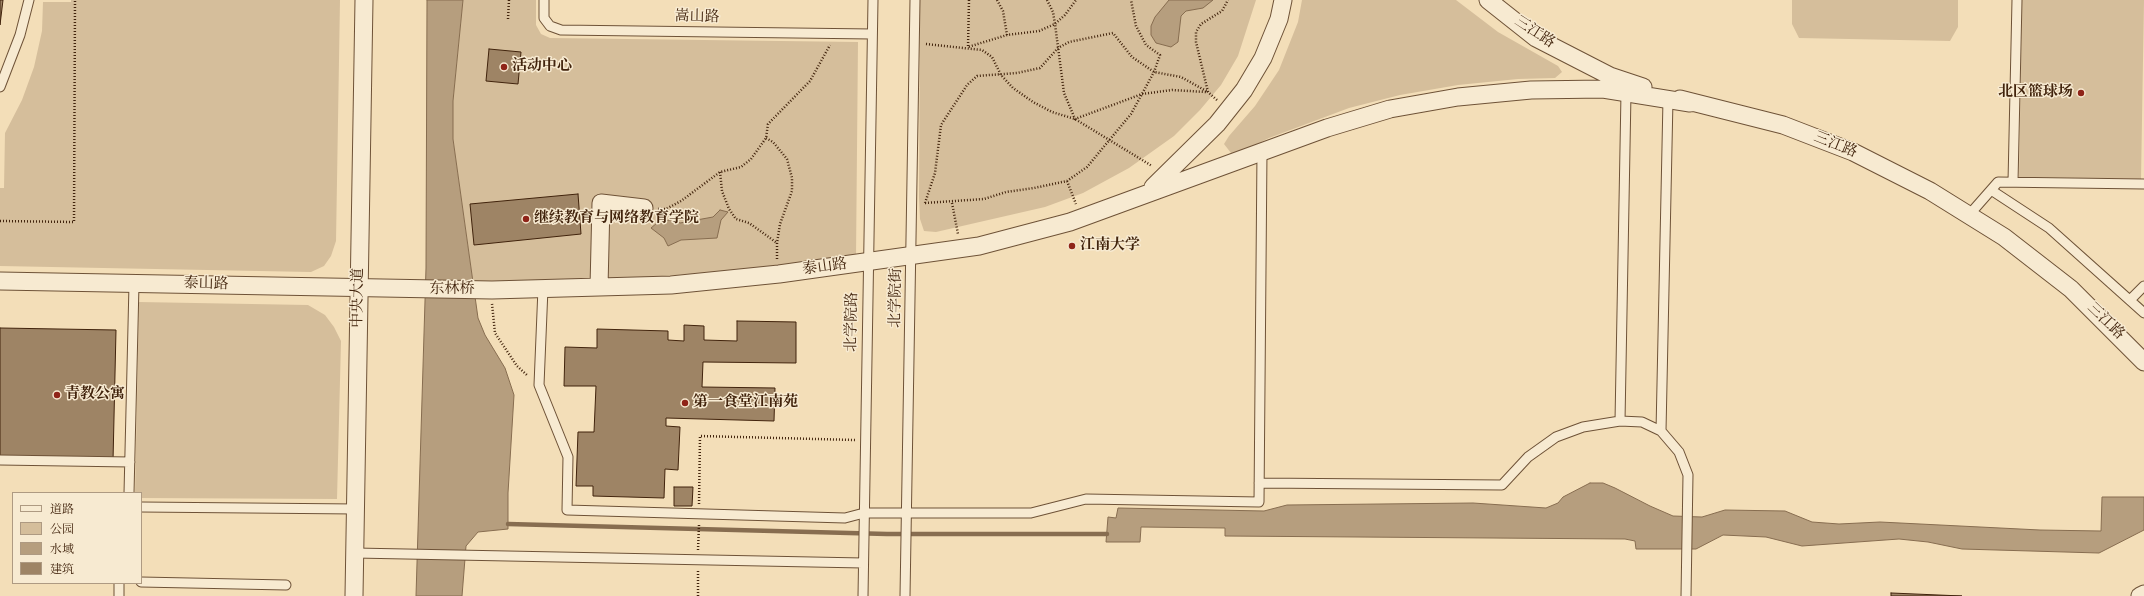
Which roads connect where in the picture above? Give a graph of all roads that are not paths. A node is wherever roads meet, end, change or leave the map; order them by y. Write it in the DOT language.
graph roads {
  1 [pos="29,0"];
  2 [pos="364,0"];
  3 [pos="544,0"];
  4 [pos="873,0"];
  5 [pos="915,0"];
  6 [pos="1283,0"];
  7 [pos="1488,0"];
  8 [pos="2017,0"];
  9 [pos="872,34"];
  10 [pos="0,86"];
  11 [pos="1626,93"];
  12 [pos="1668,99"];
  13 [pos="1690,102"];
  14 [pos="1262,151"];
  15 [pos="2014,182"];
  16 [pos="2144,184"];
  17 [pos="1991,190"];
  18 [pos="1148,192"];
  19 [pos="644,208"];
  20 [pos="1969,215"];
  21 [pos="912,255"];
  22 [pos="868,262"];
  23 [pos="0,281"];
  24 [pos="134,284"];
  25 [pos="2144,286"];
  26 [pos="599,287"];
  27 [pos="360,288"];
  28 [pos="543,288"];
  29 [pos="412,289"];
  30 [pos="492,290"];
  31 [pos="2130,299"];
  32 [pos="2144,313"];
  33 [pos="2144,362"];
  34 [pos="1620,421"];
  35 [pos="1661,431"];
  36 [pos="0,460"];
  37 [pos="130,462"];
  38 [pos="1259,483"];
  39 [pos="129,492"];
  40 [pos="142,507"];
  41 [pos="356,509"];
  42 [pos="907,512"];
  43 [pos="864,513"];
  44 [pos="355,553"];
  45 [pos="863,563"];
  46 [pos="142,582"];
  47 [pos="119,584"];
  48 [pos="286,585"];
  49 [pos="2144,594"];
  50 [pos="119,596"];
  51 [pos="354,596"];
  52 [pos="863,596"];
  53 [pos="905,596"];
  54 [pos="1686,596"];
  55 [pos="2140,596"];
  1 -- 10 [label="lane"];
  2 -- 27 [label="street, 中央大道"];
  3 -- 9 [label="lane, 嵩山路"];
  4 -- 9 [label="lane, 北学院路"];
  5 -- 21 [label="lane, 北学院街"];
  6 -- 18 [label="street"];
  7 -- 13 [label="street, 三江路"];
  8 -- 15 [label="lane"];
  9 -- 22 [label="lane, 北学院路"];
  11 -- 12 [label="street, 泰山路"];
  11 -- 14 [label="street, 泰山路"];
  11 -- 34 [label="lane"];
  12 -- 13 [label="street, 泰山路"];
  12 -- 35 [label="lane"];
  13 -- 20 [label="street, 三江路"];
  14 -- 18 [label="street, 泰山路"];
  14 -- 38 [label="lane"];
  15 -- 16 [label="lane"];
  15 -- 17 [label="lane"];
  17 -- 20 [label="lane"];
  17 -- 31 [label="lane"];
  18 -- 21 [label="street, 泰山路"];
  19 -- 26 [label="street"];
  20 -- 33 [label="street, 三江路"];
  21 -- 22 [label="street, 泰山路"];
  21 -- 42 [label="lane, 北学院街"];
  22 -- 26 [label="street, 泰山路"];
  22 -- 43 [label="lane, 北学院路"];
  23 -- 24 [label="street, 泰山路"];
  24 -- 27 [label="street, 泰山路"];
  24 -- 37 [label="lane"];
  25 -- 31 [label="lane"];
  26 -- 28 [label="street, 泰山路"];
  27 -- 29 [label="street, 泰山路"];
  27 -- 41 [label="street, 中央大道"];
  28 -- 30 [label="street, 泰山路"];
  28 -- 43 [label="lane"];
  29 -- 30 [label="street, 东林桥"];
  31 -- 32 [label="lane"];
  34 -- 35 [label="lane"];
  34 -- 38 [label="lane"];
  35 -- 54 [label="lane"];
  36 -- 37 [label="lane"];
  37 -- 39 [label="lane"];
  38 -- 42 [label="lane"];
  40 -- 41 [label="lane"];
  41 -- 44 [label="street, 中央大道"];
  42 -- 43 [label="lane"];
  42 -- 53 [label="lane, 北学院街"];
  43 -- 45 [label="lane, 北学院路"];
  44 -- 45 [label="lane"];
  44 -- 51 [label="street, 中央大道"];
  45 -- 52 [label="lane, 北学院路"];
  46 -- 48 [label="lane"];
  47 -- 50 [label="lane"];
  49 -- 55 [label="street"];
}
